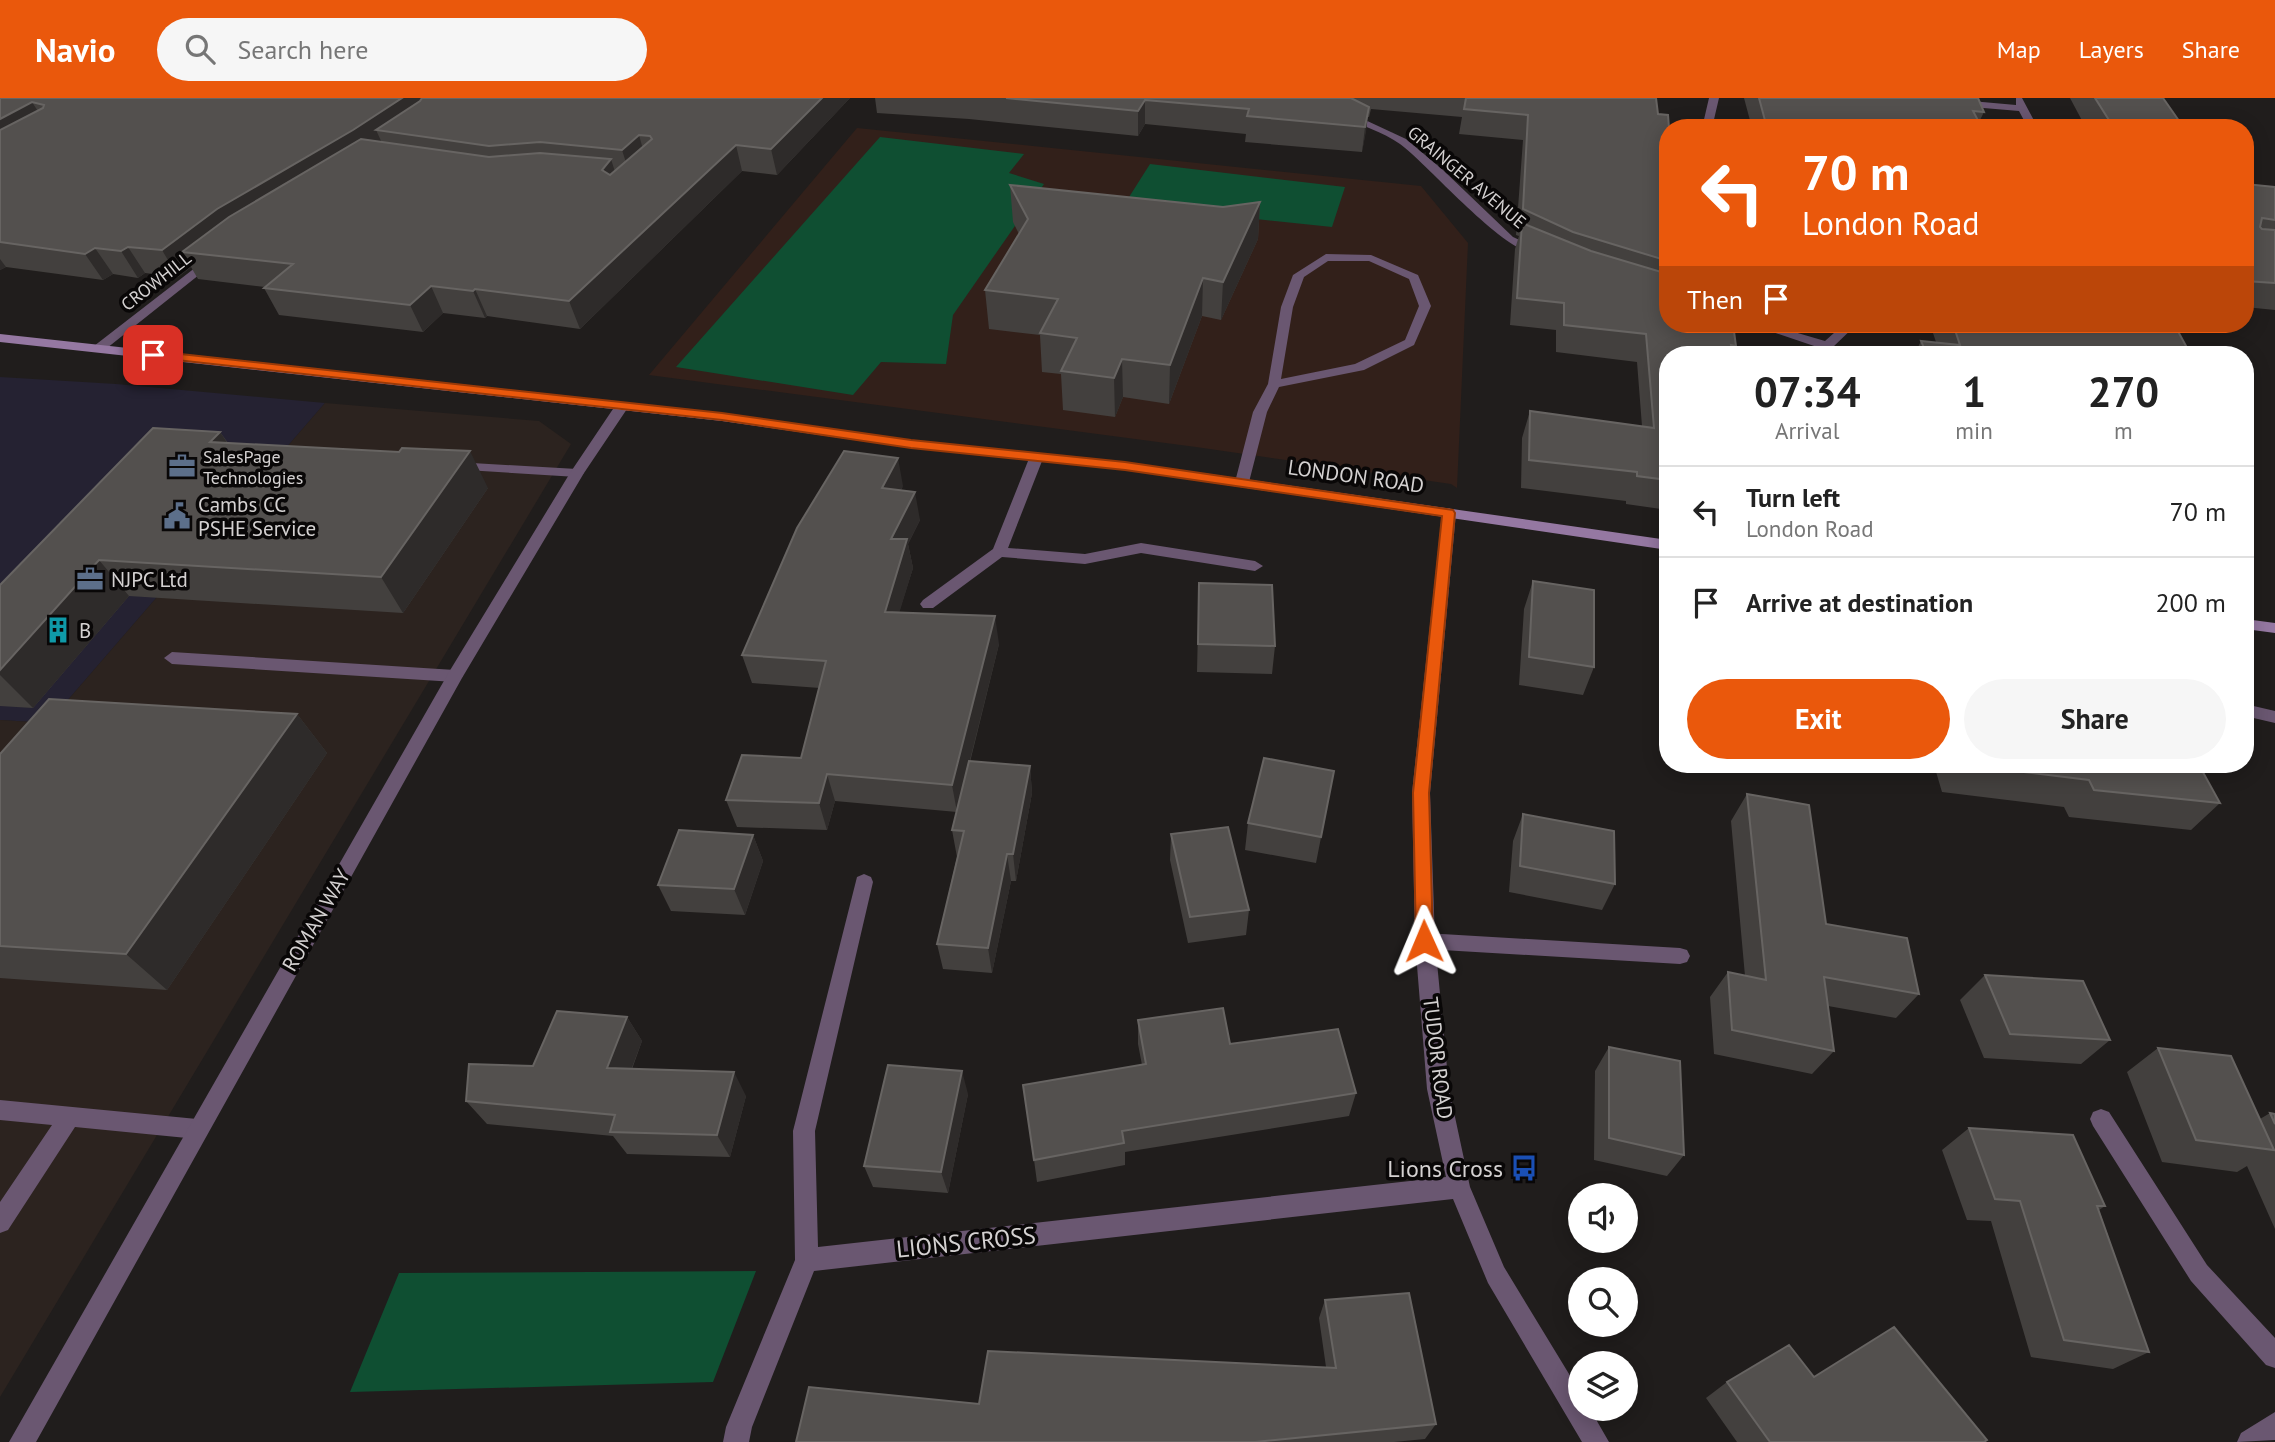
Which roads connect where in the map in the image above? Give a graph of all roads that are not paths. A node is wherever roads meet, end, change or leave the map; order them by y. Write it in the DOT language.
graph roads {
  1 [pos="1714,98"];
  2 [pos="1943,102"];
  3 [pos="2020,103"];
  4 [pos="1329,110"];
  5 [pos="1707,119"];
  6 [pos="2028,119"];
  7 [pos="228,247"];
  8 [pos="1551,259"];
  9 [pos="1778,333"];
  10 [pos="1842,333"];
  11 [pos="0,338"];
  12 [pos="1812,346"];
  13 [pos="1830,346"];
  14 [pos="98,349"];
  15 [pos="1275,384"];
  16 [pos="622,406"];
  17 [pos="1037,456"];
  18 [pos="444,466"];
  19 [pos="577,473"];
  20 [pos="1242,482"];
  21 [pos="1449,513"];
  22 [pos="1659,544"];
  23 [pos="999,552"];
  24 [pos="1255,566"];
  25 [pos="928,604"];
  26 [pos="2254,625"];
  27 [pos="2275,628"];
  28 [pos="172,658"];
  29 [pos="455,676"];
  30 [pos="2254,712"];
  31 [pos="2275,717"];
  32 [pos="864,882"];
  33 [pos="1424,941"];
  34 [pos="1679,956"];
  35 [pos="0,1110"];
  36 [pos="71,1115"];
  37 [pos="2101,1119"];
  38 [pos="197,1129"];
  39 [pos="1459,1187"];
  40 [pos="0,1222"];
  41 [pos="807,1260"];
  42 [pos="2275,1356"];
  43 [pos="2275,1425"];
  44 [pos="22,1442"];
  45 [pos="736,1442"];
  46 [pos="1596,1442"];
  47 [pos="2250,1442"];
  1 -- 5 [label="street"];
  2 -- 3 [label="street"];
  3 -- 6 [label="street"];
  4 -- 8 [label="street, GRAINGER AVENUE"];
  7 -- 14 [label="street, CROWHILL"];
  9 -- 12 [label="street"];
  10 -- 13 [label="street"];
  11 -- 14 [label="street, LONDON ROAD"];
  14 -- 16 [label="street, LONDON ROAD"];
  15 -- 15 [label="street"];
  15 -- 20 [label="street"];
  16 -- 17 [label="street, LONDON ROAD"];
  16 -- 19 [label="street, ROMAN WAY"];
  17 -- 20 [label="street, LONDON ROAD"];
  17 -- 23 [label="street"];
  18 -- 19 [label="street"];
  19 -- 29 [label="street, ROMAN WAY"];
  20 -- 21 [label="street, LONDON ROAD"];
  21 -- 22 [label="street, LONDON ROAD"];
  21 -- 33 [label="street, TUDOR ROAD"];
  23 -- 24 [label="street"];
  23 -- 25 [label="street"];
  26 -- 27 [label="street"];
  28 -- 29 [label="street"];
  29 -- 38 [label="street, ROMAN WAY"];
  30 -- 31 [label="street"];
  32 -- 41 [label="street"];
  33 -- 34 [label="street"];
  33 -- 39 [label="street, TUDOR ROAD"];
  35 -- 36 [label="street"];
  36 -- 38 [label="street"];
  36 -- 40 [label="street"];
  37 -- 42 [label="street"];
  38 -- 44 [label="street, ROMAN WAY"];
  39 -- 41 [label="street, LIONS CROSS"];
  39 -- 46 [label="street, TUDOR ROAD"];
  41 -- 45 [label="street"];
  43 -- 47 [label="street"];
}
